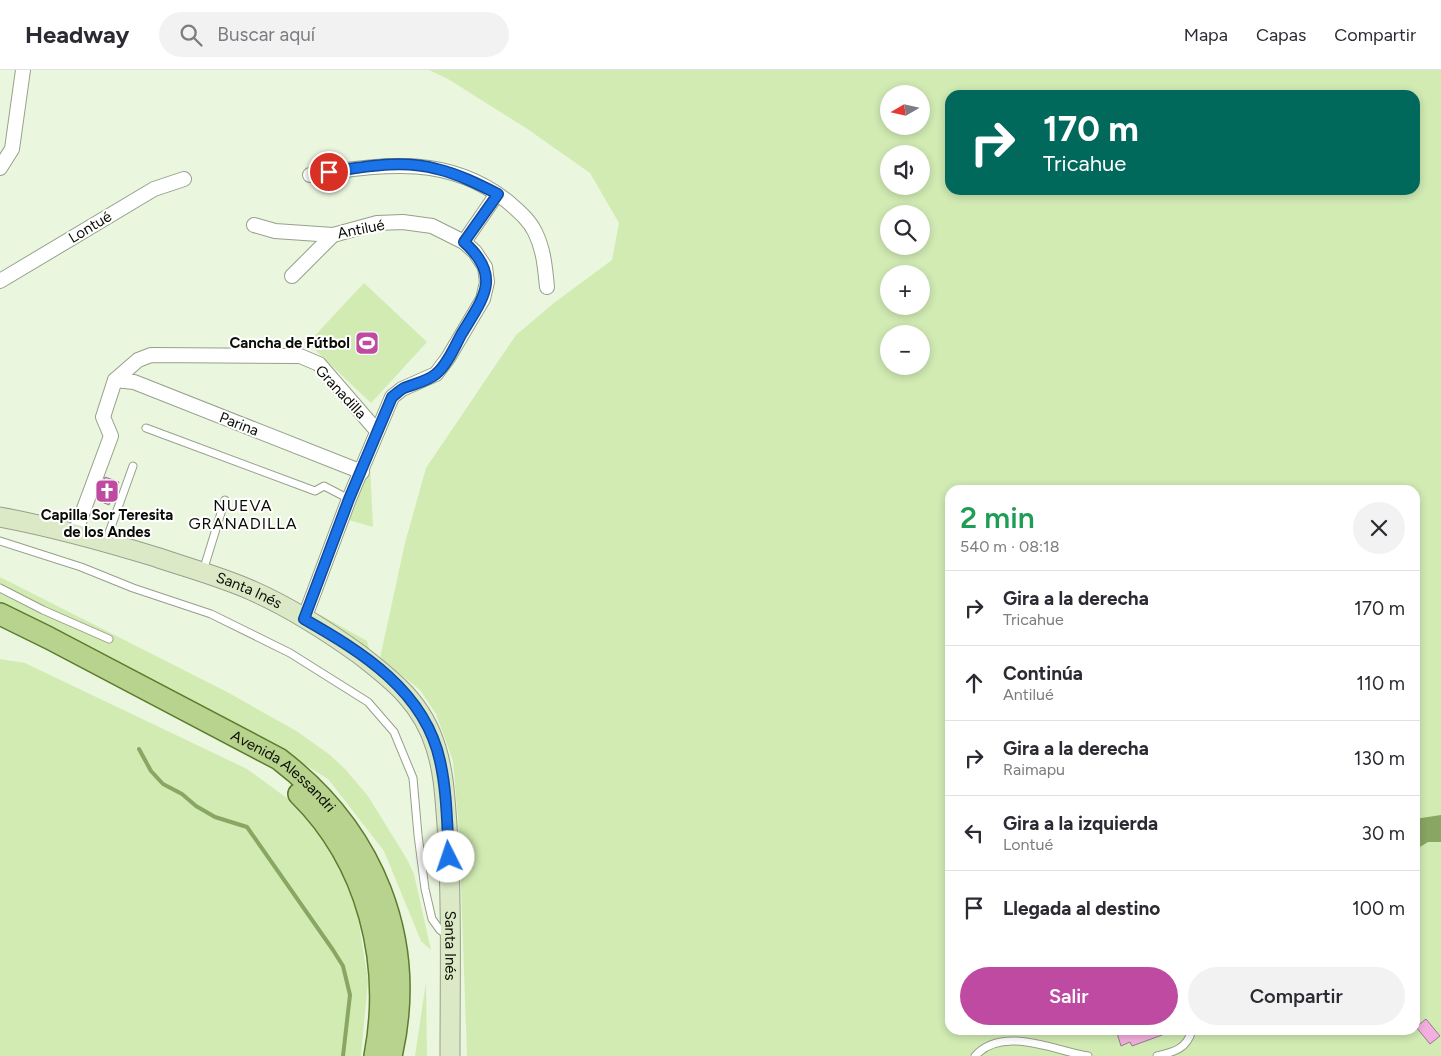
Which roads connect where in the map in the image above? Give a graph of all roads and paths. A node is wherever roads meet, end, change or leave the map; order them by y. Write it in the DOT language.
graph roads {
  1 [pos="23,70"];
  2 [pos="6,148"];
  3 [pos="0,168"];
  4 [pos="310,175"];
  5 [pos="184,178"];
  6 [pos="498,194"];
  7 [pos="254,225"];
  8 [pos="333,235"];
  9 [pos="464,242"];
  10 [pos="292,276"];
  11 [pos="0,281"];
  12 [pos="547,287"];
  13 [pos="116,380"];
  14 [pos="146,428"];
  15 [pos="377,431"];
  16 [pos="133,466"];
  17 [pos="362,472"];
  18 [pos="349,499"];
  19 [pos="225,500"];
  20 [pos="0,517"];
  21 [pos="75,533"];
  22 [pos="0,541"];
  23 [pos="106,541"];
  24 [pos="203,572"];
  25 [pos="0,588"];
  26 [pos="0,614"];
  27 [pos="304,619"];
  28 [pos="0,629"];
  29 [pos="109,639"];
  30 [pos="450,937"];
  31 [pos="1190,1035"];
  32 [pos="375,1056"];
  33 [pos="391,1056"];
  34 [pos="450,1056"];
  35 [pos="975,1056"];
  36 [pos="1088,1056"];
  37 [pos="1157,1056"];
  1 -- 2 [label="street"];
  2 -- 3 [label="street"];
  4 -- 6 [label="street"];
  5 -- 11 [label="street, Lontué"];
  6 -- 9 [label="street"];
  6 -- 12 [label="street"];
  7 -- 8 [label="street, Antilué"];
  8 -- 9 [label="street, Antilué"];
  8 -- 10 [label="street"];
  9 -- 15 [label="street, Antilué"];
  13 -- 15 [label="street, Granadilla"];
  13 -- 17 [label="street, Parina"];
  13 -- 21 [label="street"];
  14 -- 18 [label="lane"];
  15 -- 17 [label="street, Antilué"];
  16 -- 23 [label="lane"];
  17 -- 18 [label="street, Antilué"];
  18 -- 27 [label="street, Antilué"];
  19 -- 24 [label="lane"];
  20 -- 21 [label="main road, Santa Inés"];
  21 -- 23 [label="main road, Santa Inés"];
  22 -- 30 [label="lane"];
  23 -- 24 [label="main road, Santa Inés"];
  24 -- 27 [label="main road, Santa Inés"];
  25 -- 29 [label="lane"];
  26 -- 33 [label="main road, Avenida Alessandri"];
  27 -- 30 [label="main road, Santa Inés"];
  28 -- 32 [label="main road, Avenida Alessandri"];
  30 -- 34 [label="main road, Santa Inés"];
  31 -- 37 [label="lane"];
  35 -- 36 [label="lane"];
}
